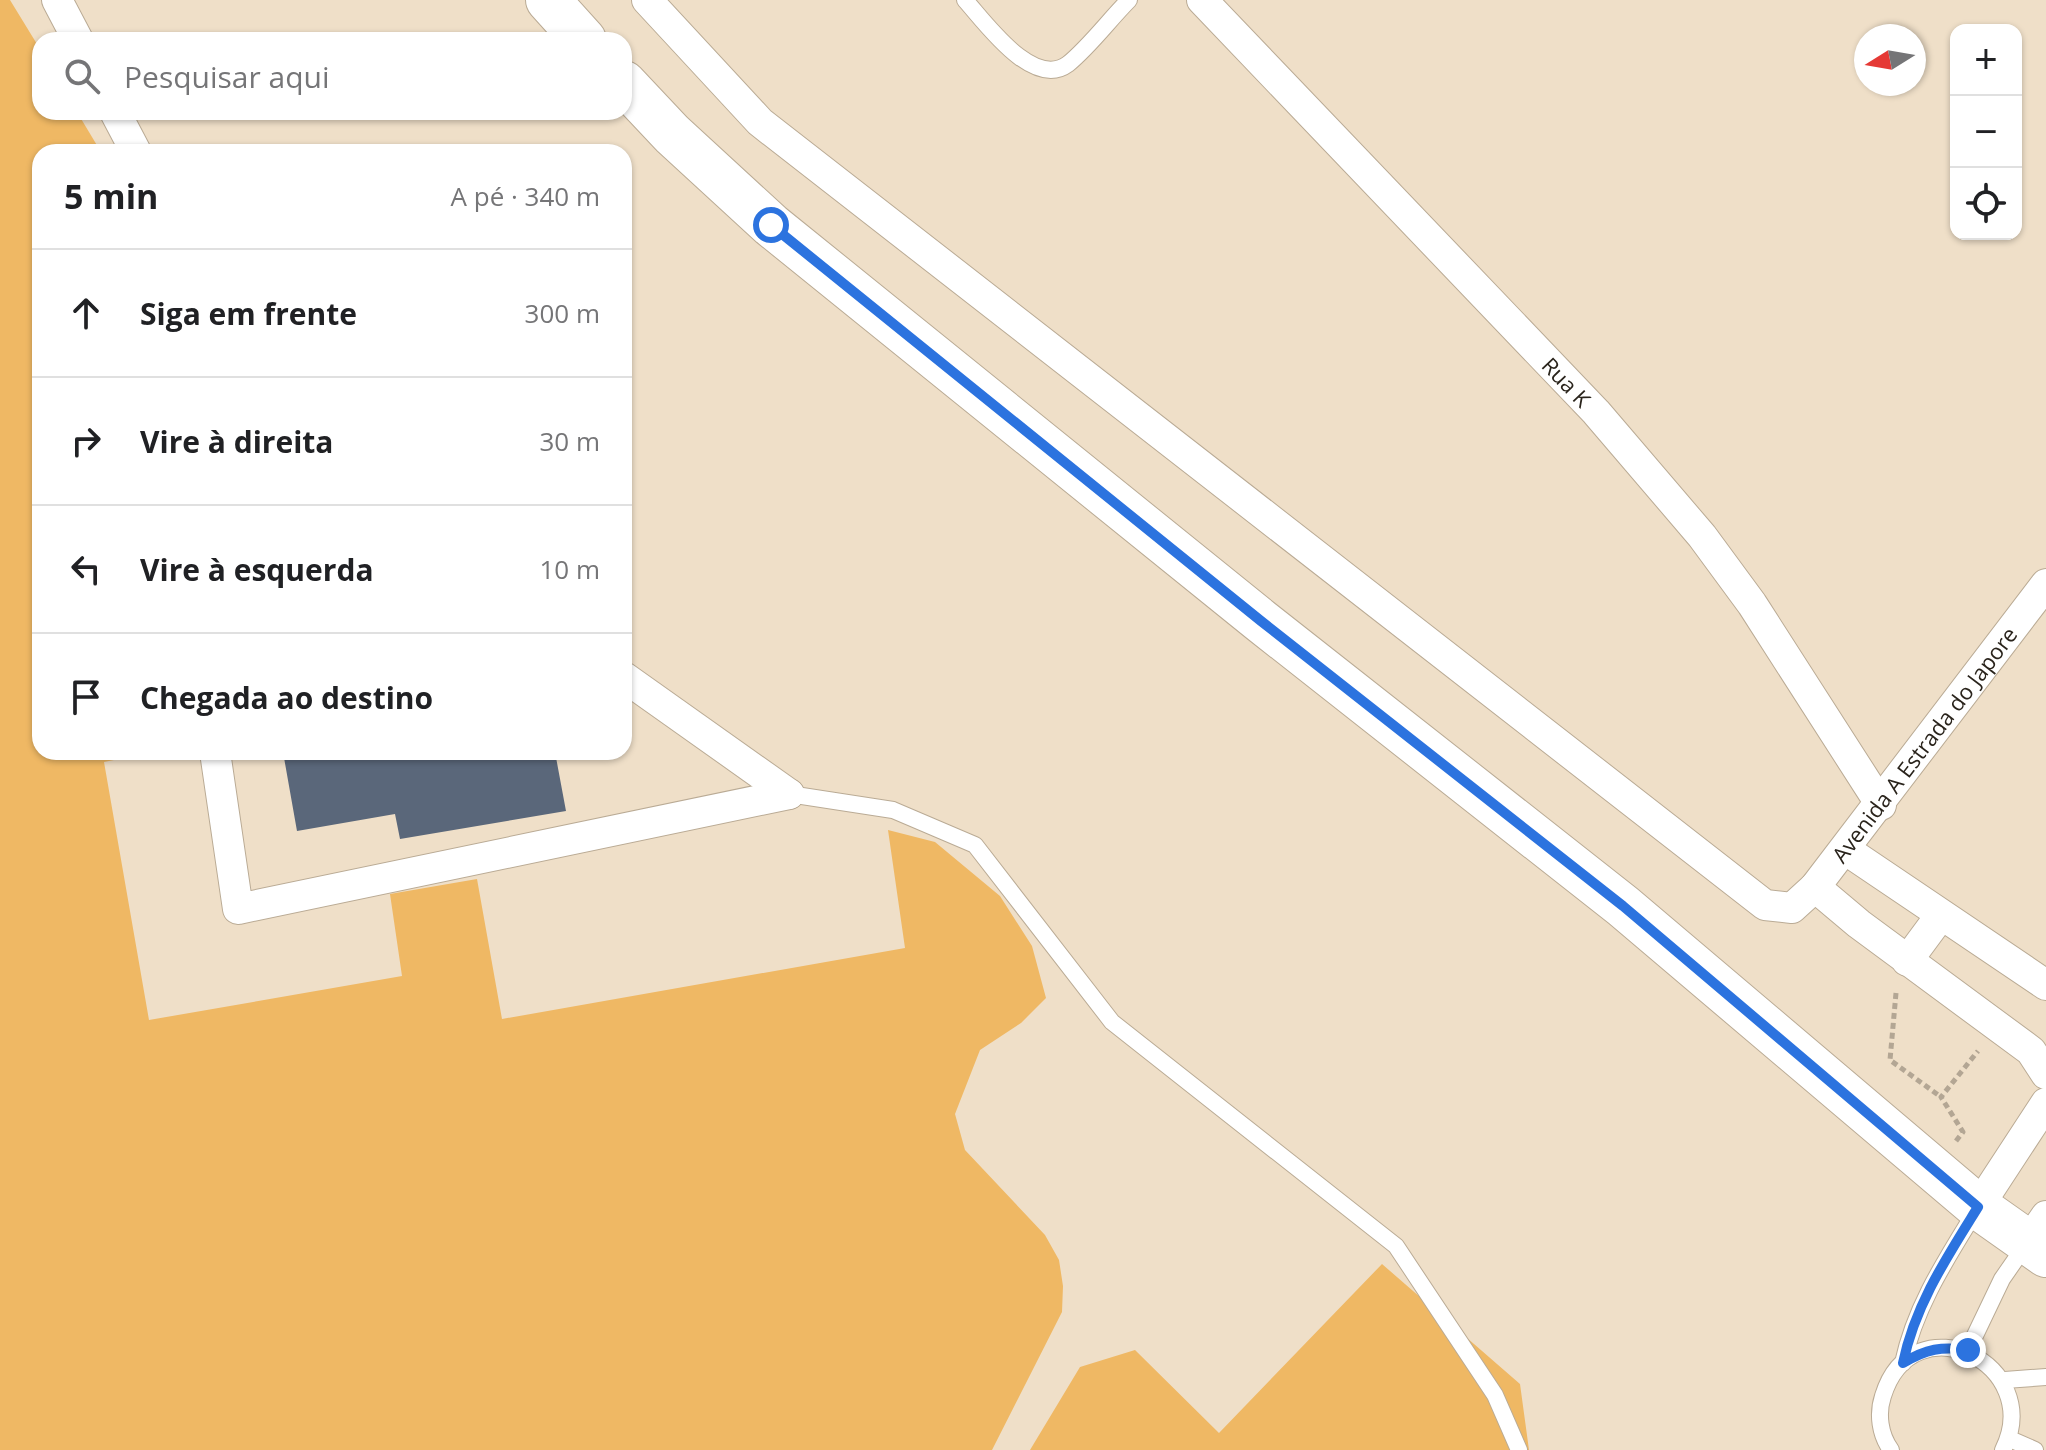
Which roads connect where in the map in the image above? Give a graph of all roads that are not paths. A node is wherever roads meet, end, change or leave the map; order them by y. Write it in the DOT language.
graph roads {
  1 [pos="57,0"];
  2 [pos="548,0"];
  3 [pos="647,0"];
  4 [pos="965,0"];
  5 [pos="1129,0"];
  6 [pos="1202,0"];
  7 [pos="74,32"];
  8 [pos="577,32"];
  9 [pos="632,92"];
  10 [pos="119,120"];
  11 [pos="132,144"];
  12 [pos="2046,584"];
  13 [pos="632,683"];
  14 [pos="216,760"];
  15 [pos="789,794"];
  16 [pos="1881,805"];
  17 [pos="1846,850"];
  18 [pos="1808,895"];
  19 [pos="1941,915"];
  20 [pos="1907,961"];
  21 [pos="2046,985"];
  22 [pos="2039,1063"];
  23 [pos="2046,1103"];
  24 [pos="1978,1207"];
  25 [pos="2040,1238"];
  26 [pos="1968,1350"];
  27 [pos="1903,1363"];
  28 [pos="2046,1377"];
  29 [pos="2005,1380"];
  30 [pos="2006,1445"];
  31 [pos="1519,1450"];
  32 [pos="1891,1450"];
  33 [pos="2035,1450"];
  1 -- 7 [label="street"];
  2 -- 8 [label="main road"];
  3 -- 18 [label="street"];
  4 -- 5 [label="lane"];
  6 -- 16 [label="street, Rua K"];
  9 -- 24 [label="main road"];
  10 -- 11 [label="street"];
  12 -- 16 [label="street, Avenida A Estrada do Japore"];
  13 -- 15 [label="street"];
  14 -- 15 [label="street"];
  15 -- 31 [label="lane"];
  16 -- 17 [label="street, Avenida A Estrada do Japore"];
  17 -- 18 [label="street, Avenida A Estrada do Japore"];
  17 -- 19 [label="street"];
  18 -- 20 [label="street"];
  19 -- 20 [label="street"];
  19 -- 21 [label="street"];
  20 -- 22 [label="street"];
  23 -- 24 [label="street"];
  24 -- 25 [label="main road"];
  24 -- 27 [label="lane"];
  25 -- 26 [label="lane"];
  26 -- 27 [label="lane"];
  26 -- 29 [label="lane"];
  27 -- 32 [label="lane"];
  28 -- 29 [label="lane"];
  29 -- 30 [label="lane"];
  30 -- 33 [label="lane"];
}
